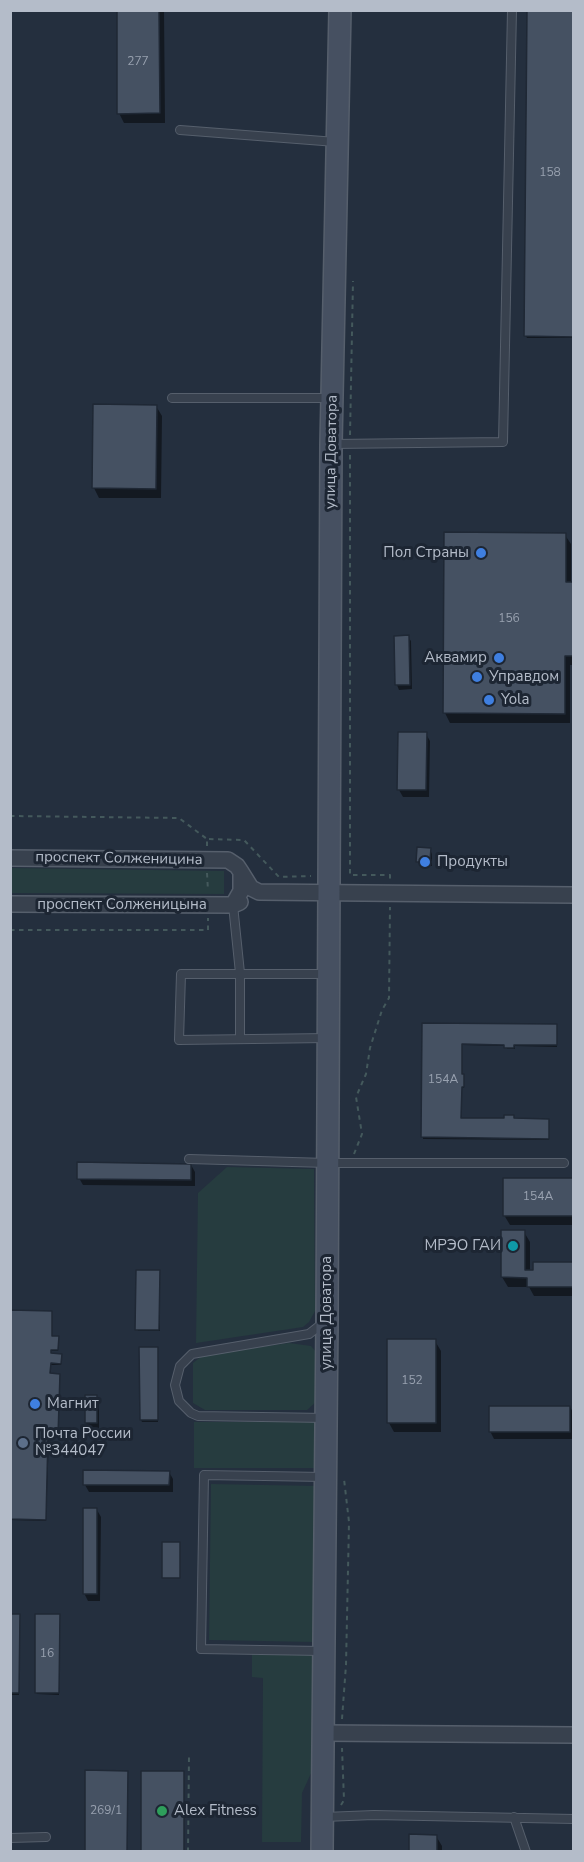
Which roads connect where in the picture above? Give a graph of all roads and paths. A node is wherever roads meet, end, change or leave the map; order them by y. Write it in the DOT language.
graph roads {
  1 [pos="340,10"];
  2 [pos="512,10"];
  3 [pos="180,130"];
  4 [pos="338,142"];
  5 [pos="353,280"];
  6 [pos="172,398"];
  7 [pos="332,398"];
  8 [pos="341,444"];
  9 [pos="10,816"];
  10 [pos="207,839"];
  11 [pos="10,858"];
  12 [pos="242,872"];
  13 [pos="259,892"];
  14 [pos="328,893"];
  15 [pos="390,894"];
  16 [pos="573,895"];
  17 [pos="10,904"];
  18 [pos="233,905"];
  19 [pos="240,973"];
  20 [pos="328,974"];
  21 [pos="328,1038"];
  22 [pos="240,1039"];
  23 [pos="189,1159"];
  24 [pos="338,1163"];
  25 [pos="564,1163"];
  26 [pos="327,1321"];
  27 [pos="326,1418"];
  28 [pos="334,1473"];
  29 [pos="324,1651"];
  30 [pos="333,1733"];
  31 [pos="573,1735"];
  32 [pos="189,1756"];
  33 [pos="329,1817"];
  34 [pos="514,1817"];
  35 [pos="573,1819"];
  36 [pos="46,1837"];
  37 [pos="10,1838"];
  38 [pos="188,1851"];
  39 [pos="322,1851"];
  40 [pos="526,1851"];
  1 -- 4 [label="street, улица Доватора"];
  2 -- 8 [label="lane"];
  3 -- 4 [label="lane"];
  4 -- 7 [label="street, улица Доватора"];
  5 -- 8 [label="path"];
  6 -- 7 [label="lane"];
  7 -- 8 [label="street, улица Доватора"];
  8 -- 14 [label="street, улица Доватора"];
  8 -- 15 [label="path"];
  9 -- 10 [label="path"];
  11 -- 12 [label="street, проспект Солженицина"];
  12 -- 13 [label="street"];
  12 -- 18 [label="street"];
  13 -- 14 [label="street, проспект Солженицына"];
  13 -- 18 [label="street, проспект Солженицына"];
  14 -- 15 [label="street"];
  14 -- 20 [label="street, улица Доватора"];
  15 -- 16 [label="street"];
  15 -- 24 [label="path"];
  17 -- 18 [label="street, проспект Солженицына"];
  18 -- 19 [label="lane"];
  19 -- 20 [label="lane"];
  19 -- 22 [label="lane"];
  19 -- 22 [label="lane"];
  20 -- 21 [label="street, улица Доватора"];
  21 -- 22 [label="lane"];
  21 -- 24 [label="street, улица Доватора"];
  23 -- 24 [label="lane"];
  24 -- 25 [label="lane"];
  24 -- 26 [label="street, улица Доватора"];
  26 -- 27 [label="street, улица Доватора"];
  26 -- 27 [label="lane"];
  27 -- 28 [label="street, улица Доватора"];
  28 -- 29 [label="street, улица Доватора"];
  28 -- 29 [label="lane"];
  28 -- 30 [label="path"];
  29 -- 30 [label="street, улица Доватора"];
  30 -- 31 [label="street"];
  30 -- 33 [label="street, улица Доватора"];
  30 -- 33 [label="path"];
  32 -- 38 [label="path"];
  33 -- 34 [label="lane"];
  33 -- 39 [label="street, улица Доватора"];
  34 -- 35 [label="lane"];
  34 -- 40 [label="lane"];
  36 -- 37 [label="lane"];
}
